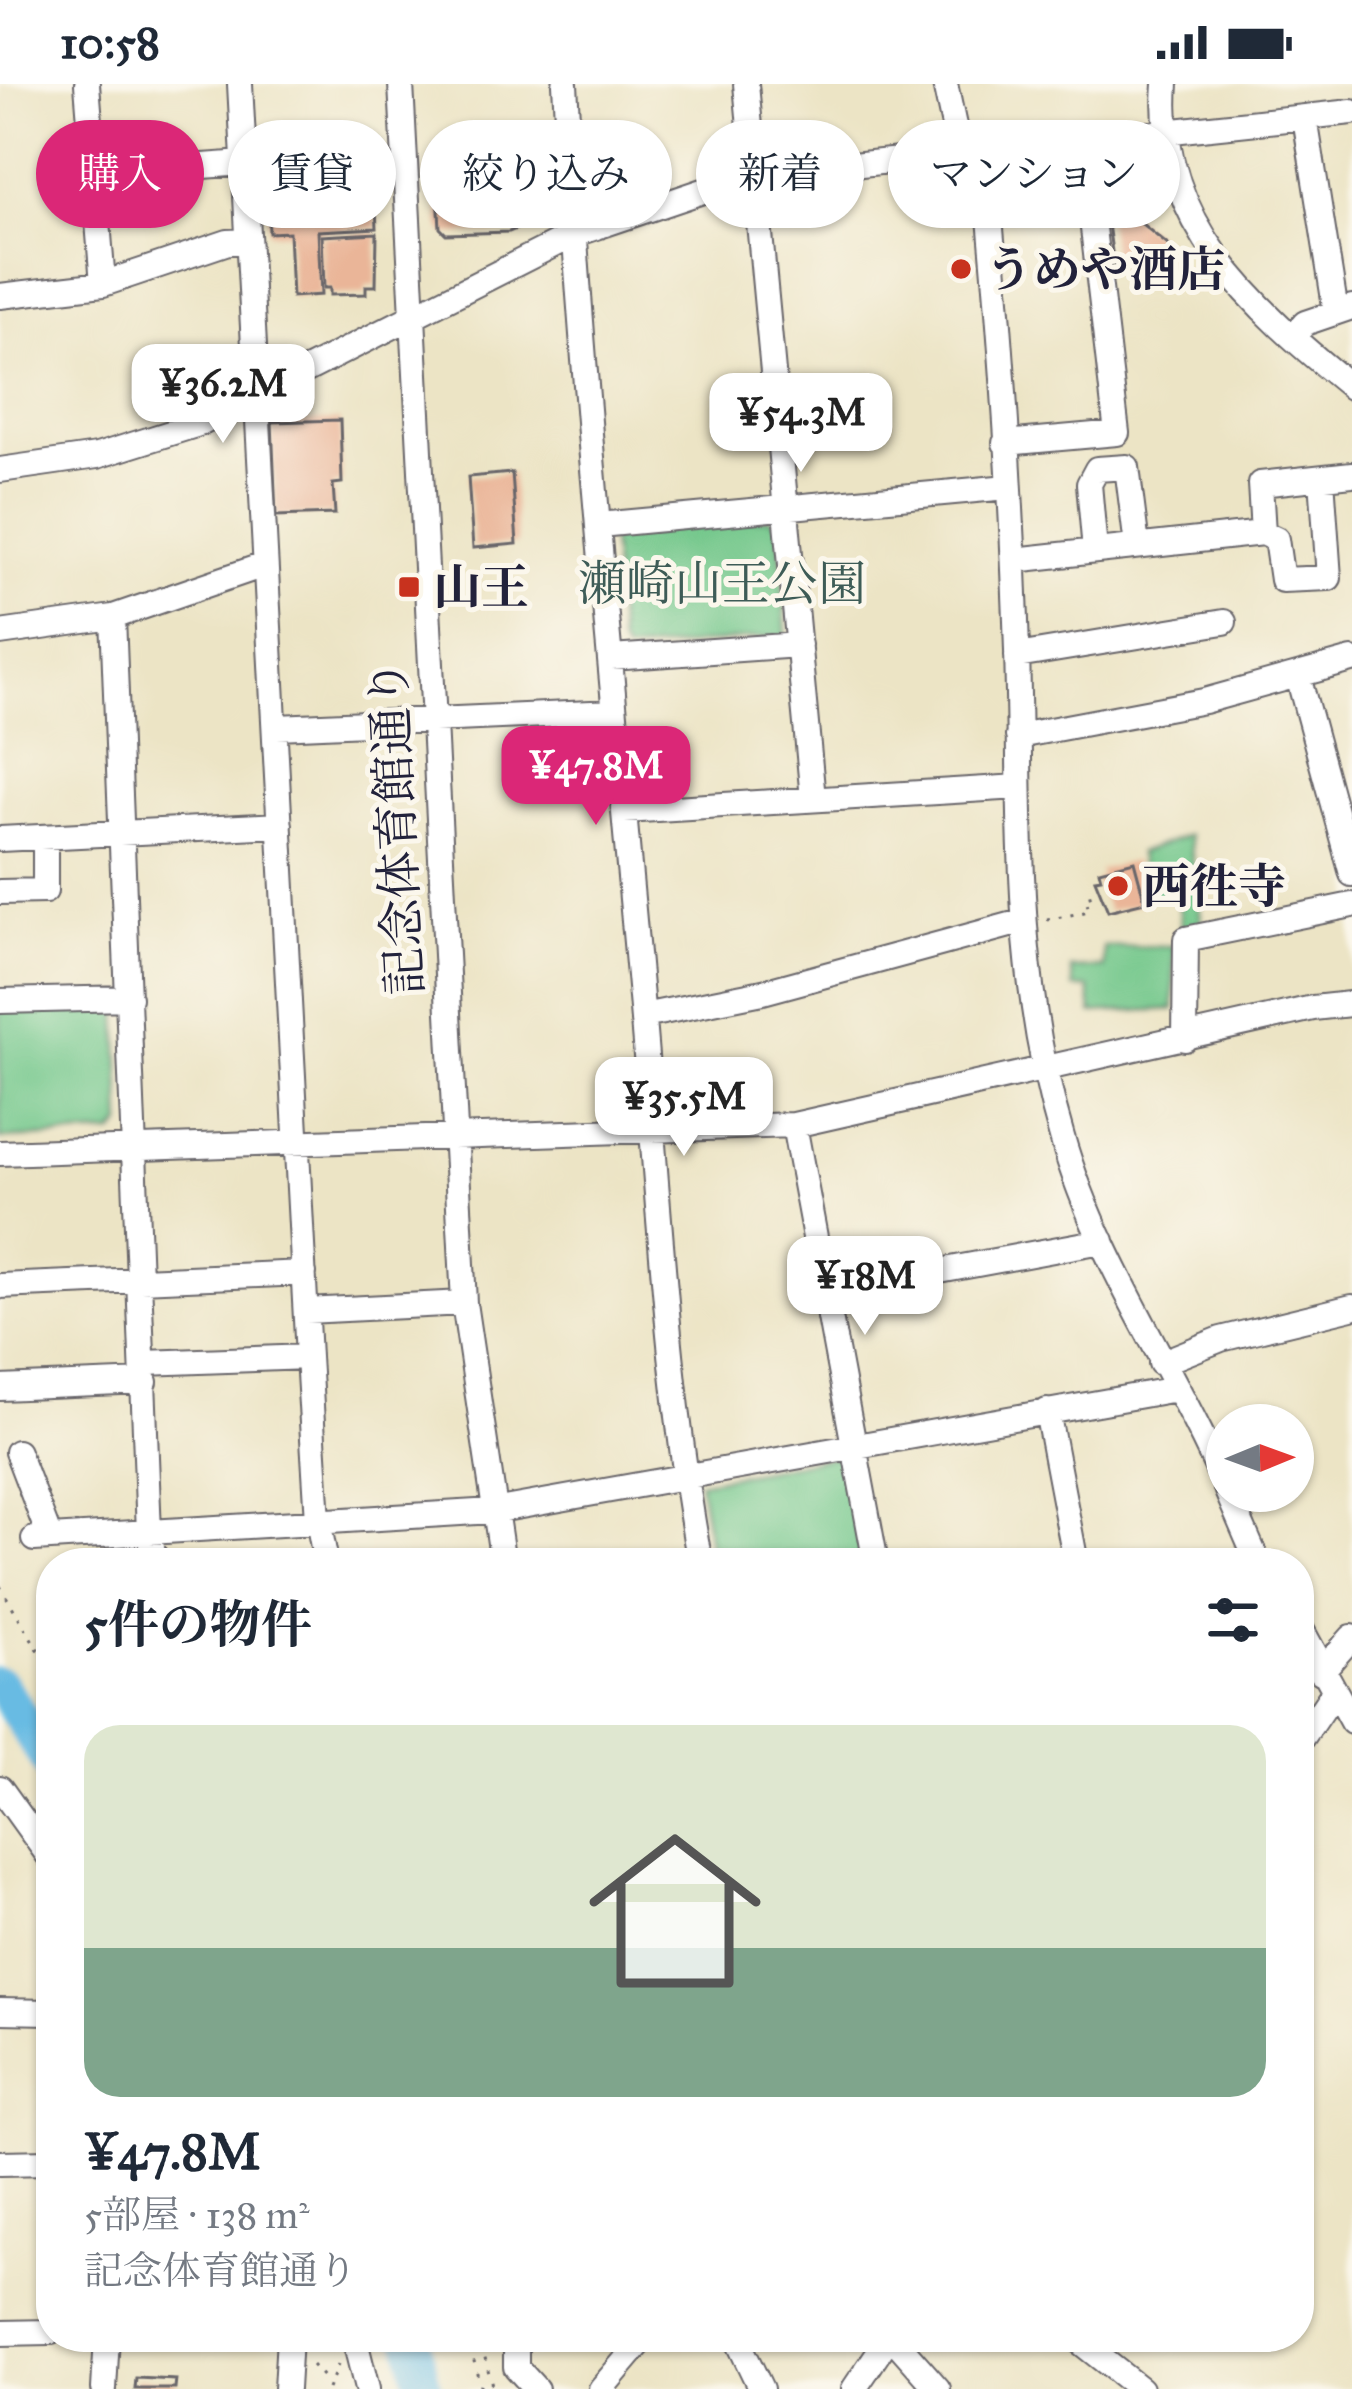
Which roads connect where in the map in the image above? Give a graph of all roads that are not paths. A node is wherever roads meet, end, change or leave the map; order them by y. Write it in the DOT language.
graph roads {
  1 [pos="87,84"];
  2 [pos="240,84"];
  3 [pos="401,84"];
  4 [pos="565,84"];
  5 [pos="746,84"];
  6 [pos="945,84"];
  7 [pos="1166,84"];
  8 [pos="1352,112"];
  9 [pos="1305,118"];
  10 [pos="90,120"];
  11 [pos="242,120"];
  12 [pos="749,120"];
  13 [pos="959,120"];
  14 [pos="1165,120"];
  15 [pos="1180,133"];
  16 [pos="1180,192"];
  17 [pos="696,195"];
  18 [pos="98,228"];
  19 [pos="246,228"];
  20 [pos="760,228"];
  21 [pos="980,228"];
  22 [pos="1094,228"];
  23 [pos="573,235"];
  24 [pos="247,241"];
  25 [pos="103,284"];
  26 [pos="0,296"];
  27 [pos="1344,310"];
  28 [pos="413,317"];
  29 [pos="1293,337"];
  30 [pos="1352,388"];
  31 [pos="256,398"];
  32 [pos="1004,442"];
  33 [pos="0,470"];
  34 [pos="1352,474"];
  35 [pos="1322,478"];
  36 [pos="1008,488"];
  37 [pos="786,507"];
  38 [pos="599,525"];
  39 [pos="1263,533"];
  40 [pos="1138,546"];
  41 [pos="1095,551"];
  42 [pos="1014,560"];
  43 [pos="264,565"];
  44 [pos="112,617"];
  45 [pos="1224,622"];
  46 [pos="0,632"];
  47 [pos="799,645"];
  48 [pos="1017,656"];
  49 [pos="611,658"];
  50 [pos="1352,660"];
  51 [pos="1298,676"];
  52 [pos="614,712"];
  53 [pos="433,722"];
  54 [pos="277,727"];
  55 [pos="1018,736"];
  56 [pos="1019,787"];
  57 [pos="813,799"];
  58 [pos="624,811"];
  59 [pos="280,826"];
  60 [pos="123,835"];
  61 [pos="45,837"];
  62 [pos="0,838"];
  63 [pos="1352,874"];
  64 [pos="0,892"];
  65 [pos="1352,905"];
  66 [pos="1021,924"];
  67 [pos="130,998"];
  68 [pos="0,1000"];
  69 [pos="1352,1002"];
  70 [pos="643,1016"];
  71 [pos="1186,1040"];
  72 [pos="1046,1072"];
  73 [pos="794,1124"];
  74 [pos="652,1130"];
  75 [pos="454,1137"];
  76 [pos="298,1142"];
  77 [pos="135,1148"];
  78 [pos="0,1153"];
  79 [pos="1102,1241"];
  80 [pos="304,1273"];
  81 [pos="141,1280"];
  82 [pos="0,1286"];
  83 [pos="826,1292"];
  84 [pos="464,1303"];
  85 [pos="1352,1307"];
  86 [pos="306,1311"];
  87 [pos="308,1357"];
  88 [pos="1161,1363"];
  89 [pos="144,1372"];
  90 [pos="0,1388"];
  91 [pos="1176,1389"];
  92 [pos="1047,1411"];
  93 [pos="854,1444"];
  94 [pos="1206,1449"];
  95 [pos="17,1452"];
  96 [pos="684,1476"];
  97 [pos="493,1510"];
  98 [pos="1236,1512"];
  99 [pos="318,1520"];
  100 [pos="149,1533"];
  101 [pos="152,1548"];
  102 [pos="323,1548"];
  103 [pos="500,1548"];
  104 [pos="697,1548"];
  105 [pos="873,1548"];
  106 [pos="1073,1548"];
  107 [pos="1252,1548"];
  108 [pos="1352,1637"];
  109 [pos="1318,1671"];
  110 [pos="1352,1722"];
  111 [pos="0,1788"];
  112 [pos="36,1838"];
  113 [pos="0,2011"];
  114 [pos="36,2012"];
  115 [pos="36,2162"];
  116 [pos="0,2163"];
  117 [pos="36,2332"];
  118 [pos="0,2333"];
  119 [pos="106,2352"];
  120 [pos="295,2352"];
  121 [pos="352,2352"];
  122 [pos="517,2352"];
  123 [pos="632,2352"];
  124 [pos="743,2352"];
  125 [pos="880,2352"];
  126 [pos="905,2352"];
  127 [pos="1090,2352"];
  128 [pos="1124,2385"];
  129 [pos="104,2389"];
  130 [pos="286,2389"];
  131 [pos="367,2389"];
  132 [pos="536,2389"];
  133 [pos="601,2389"];
  134 [pos="760,2389"];
  135 [pos="854,2389"];
  136 [pos="938,2389"];
  1 -- 10 [label="street"];
  2 -- 11 [label="street"];
  3 -- 28 [label="street, 記念体育館通り"];
  4 -- 23 [label="street"];
  5 -- 12 [label="street"];
  6 -- 13 [label="street"];
  7 -- 14 [label="street"];
  8 -- 9 [label="street"];
  9 -- 15 [label="street"];
  9 -- 27 [label="street"];
  16 -- 29 [label="street"];
  17 -- 23 [label="street"];
  18 -- 25 [label="street"];
  19 -- 24 [label="street"];
  20 -- 37 [label="street"];
  21 -- 32 [label="street"];
  22 -- 32 [label="street"];
  23 -- 28 [label="street"];
  23 -- 38 [label="street"];
  24 -- 25 [label="street"];
  24 -- 31 [label="street"];
  25 -- 26 [label="street"];
  27 -- 29 [label="street"];
  28 -- 31 [label="street"];
  28 -- 53 [label="street, 記念体育館通り"];
  29 -- 30 [label="street"];
  31 -- 33 [label="street"];
  31 -- 43 [label="street"];
  32 -- 36 [label="street"];
  34 -- 35 [label="street"];
  35 -- 39 [label="street"];
  35 -- 39 [label="street"];
  36 -- 37 [label="street"];
  36 -- 42 [label="street"];
  37 -- 38 [label="street"];
  37 -- 47 [label="street"];
  38 -- 49 [label="street"];
  39 -- 40 [label="street"];
  40 -- 41 [label="street"];
  40 -- 41 [label="street"];
  41 -- 42 [label="street"];
  42 -- 48 [label="street"];
  43 -- 44 [label="street"];
  43 -- 54 [label="street"];
  44 -- 46 [label="street"];
  44 -- 60 [label="street"];
  45 -- 48 [label="street"];
  47 -- 49 [label="street"];
  47 -- 57 [label="street"];
  48 -- 55 [label="street"];
  49 -- 52 [label="street"];
  50 -- 51 [label="street"];
  51 -- 55 [label="street"];
  51 -- 63 [label="street"];
  52 -- 53 [label="street"];
  52 -- 58 [label="street"];
  53 -- 54 [label="street"];
  53 -- 75 [label="street, 記念体育館通り"];
  54 -- 59 [label="street"];
  55 -- 56 [label="street"];
  56 -- 57 [label="street"];
  56 -- 66 [label="street"];
  57 -- 58 [label="street"];
  58 -- 70 [label="street"];
  59 -- 60 [label="street"];
  59 -- 76 [label="street"];
  60 -- 61 [label="street"];
  60 -- 67 [label="street"];
  61 -- 62 [label="street"];
  61 -- 64 [label="street"];
  65 -- 71 [label="street"];
  66 -- 70 [label="street"];
  66 -- 72 [label="street"];
  67 -- 68 [label="street"];
  67 -- 77 [label="street"];
  69 -- 71 [label="street"];
  70 -- 74 [label="street"];
  71 -- 72 [label="street"];
  72 -- 73 [label="street"];
  72 -- 79 [label="street"];
  73 -- 74 [label="street"];
  73 -- 83 [label="street"];
  74 -- 75 [label="street"];
  74 -- 96 [label="street"];
  75 -- 76 [label="street"];
  75 -- 84 [label="street, 記念体育館通り"];
  76 -- 77 [label="street"];
  76 -- 80 [label="street"];
  77 -- 78 [label="street"];
  77 -- 81 [label="street"];
  79 -- 83 [label="street"];
  79 -- 88 [label="street"];
  80 -- 81 [label="street"];
  80 -- 86 [label="street"];
  81 -- 82 [label="street"];
  81 -- 89 [label="street"];
  83 -- 93 [label="street"];
  84 -- 86 [label="street"];
  84 -- 97 [label="street, 記念体育館通り"];
  85 -- 88 [label="street"];
  86 -- 87 [label="street"];
  87 -- 89 [label="street"];
  87 -- 99 [label="street"];
  88 -- 91 [label="street"];
  89 -- 90 [label="street"];
  89 -- 100 [label="street"];
  91 -- 92 [label="street"];
  91 -- 94 [label="street"];
  92 -- 93 [label="street"];
  92 -- 106 [label="street"];
  93 -- 96 [label="street"];
  93 -- 105 [label="street"];
  95 -- 100 [label="street"];
  96 -- 97 [label="street"];
  96 -- 104 [label="street"];
  97 -- 99 [label="street"];
  97 -- 103 [label="street, 記念体育館通り"];
  98 -- 107 [label="street"];
  99 -- 100 [label="street"];
  99 -- 102 [label="street"];
  100 -- 101 [label="street"];
  108 -- 109 [label="street"];
  109 -- 110 [label="street"];
  111 -- 112 [label="street"];
  113 -- 114 [label="street"];
  115 -- 116 [label="street"];
  117 -- 118 [label="street"];
  119 -- 129 [label="street"];
  120 -- 130 [label="street"];
  121 -- 131 [label="street"];
  122 -- 132 [label="street"];
  123 -- 133 [label="street"];
  124 -- 134 [label="street"];
  125 -- 135 [label="street"];
  126 -- 136 [label="street"];
  127 -- 128 [label="street"];
}
